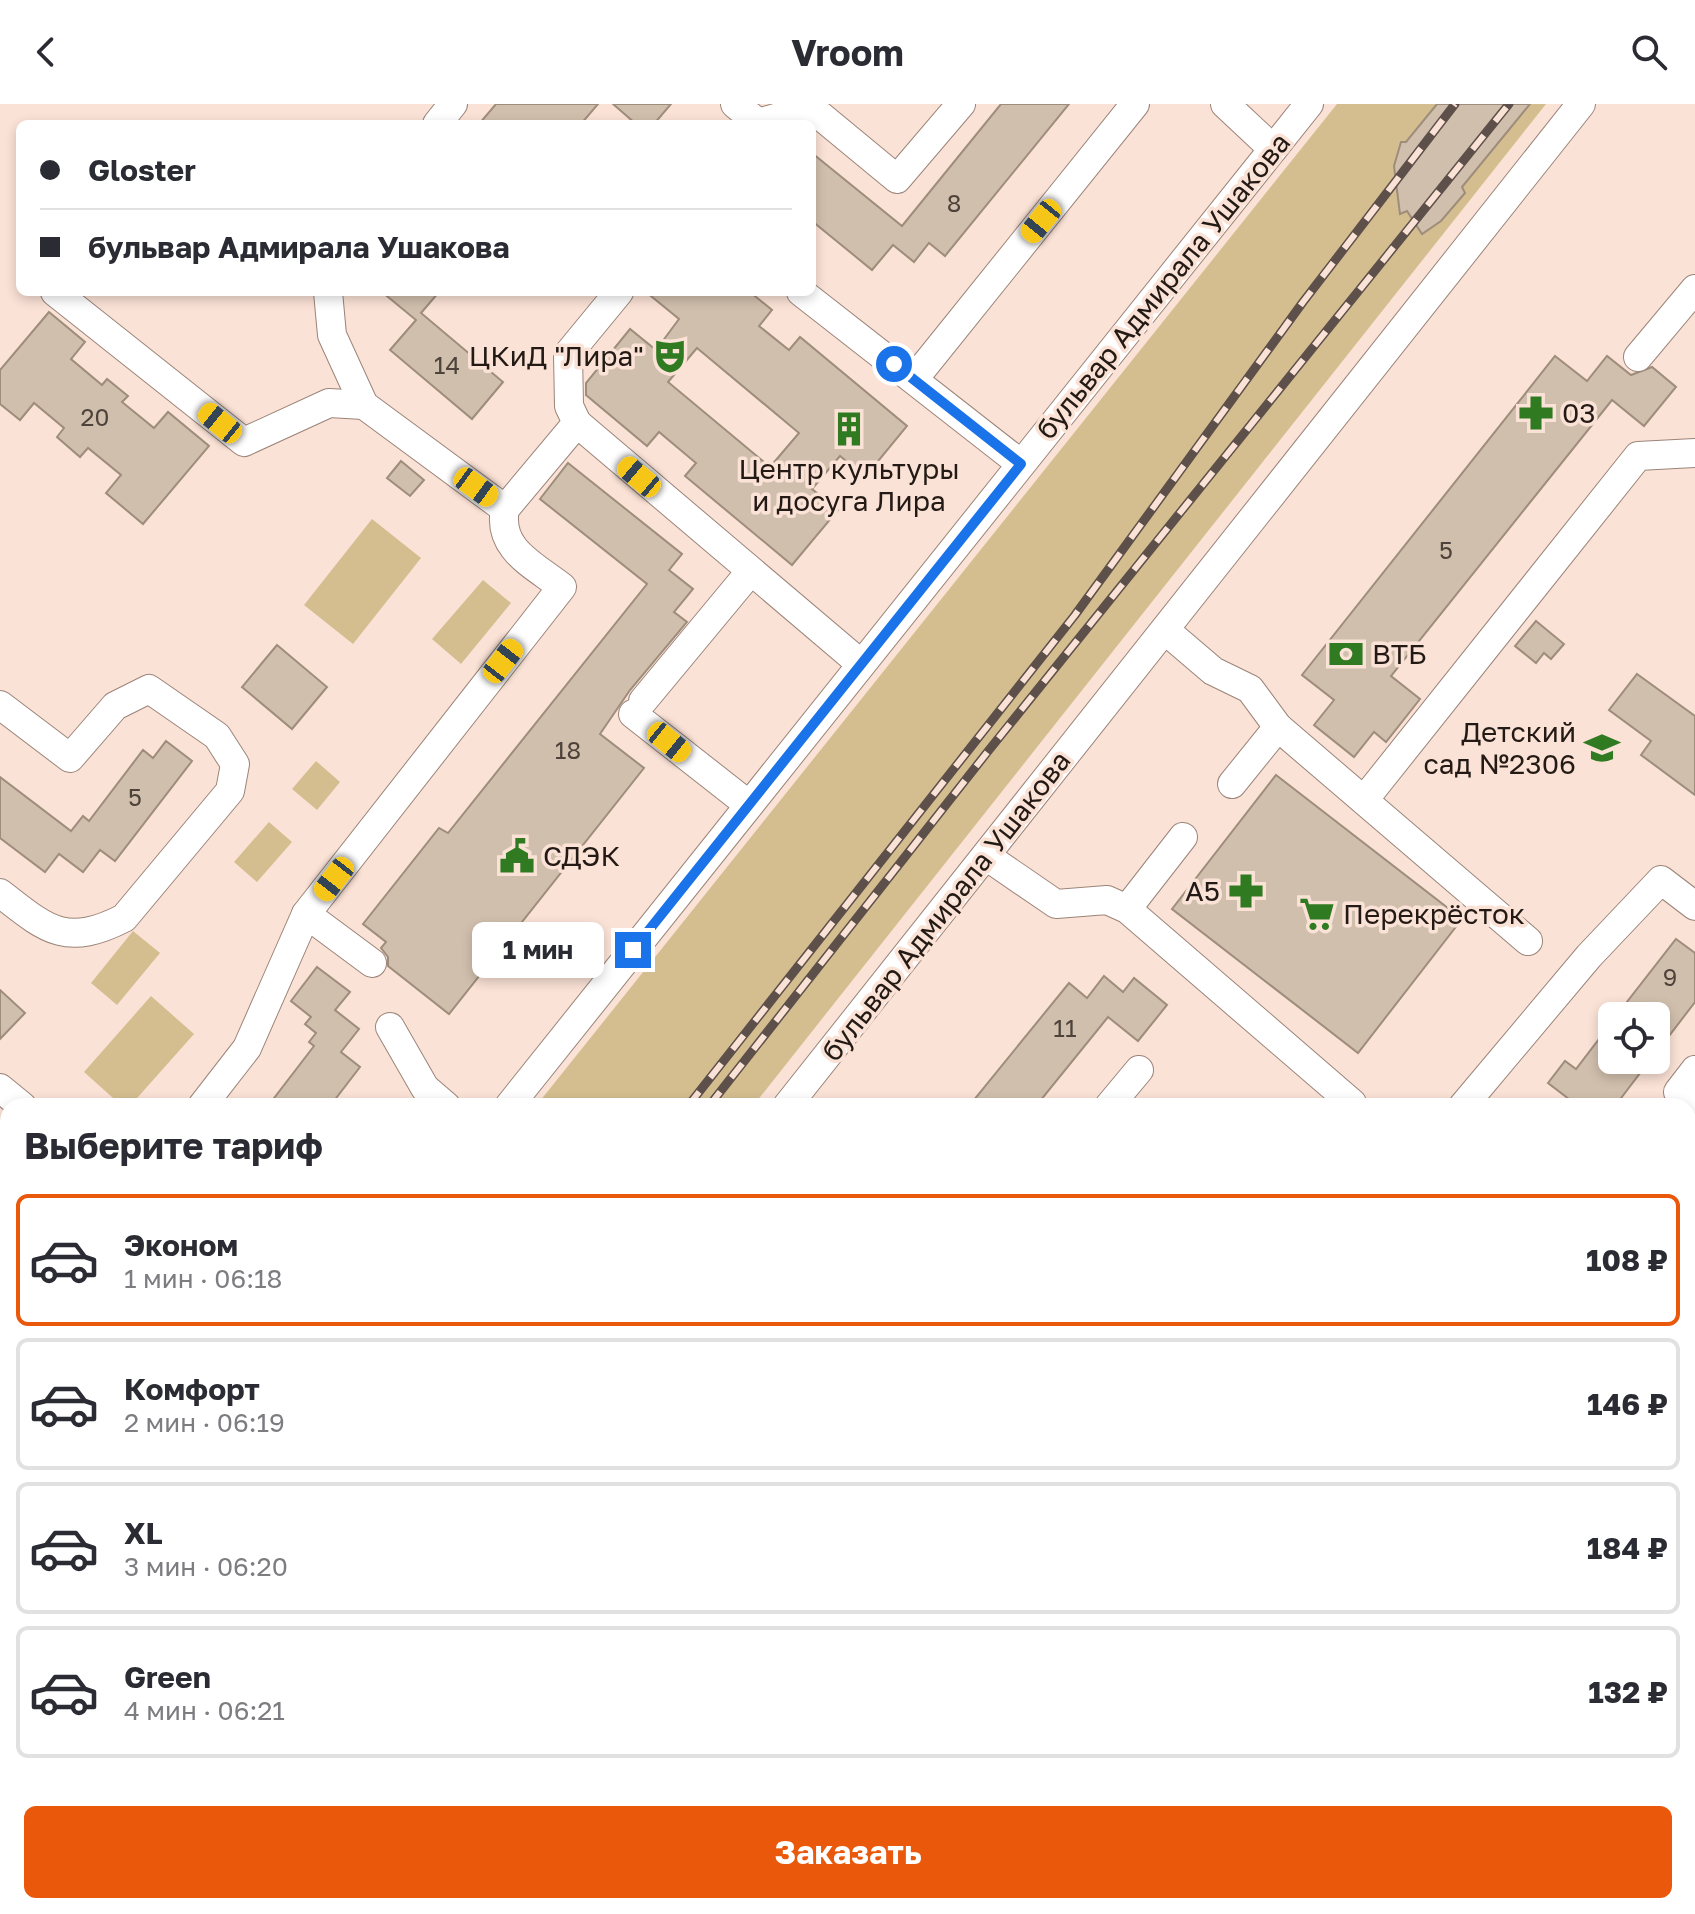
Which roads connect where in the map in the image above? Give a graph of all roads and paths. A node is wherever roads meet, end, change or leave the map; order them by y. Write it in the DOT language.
graph roads {
  1 [pos="453,104"];
  2 [pos="961,104"];
  3 [pos="1135,104"];
  4 [pos="1225,104"];
  5 [pos="1309,104"];
  6 [pos="1581,104"];
  7 [pos="748,116"];
  8 [pos="440,120"];
  9 [pos="1273,149"];
  10 [pos="1695,289"];
  11 [pos="60,296"];
  12 [pos="328,296"];
  13 [pos="616,296"];
  14 [pos="806,296"];
  15 [pos="1638,357"];
  16 [pos="914,379"];
  17 [pos="364,405"];
  18 [pos="577,423"];
  19 [pos="1695,453"];
  20 [pos="1021,464"];
  21 [pos="502,506"];
  22 [pos="750,572"];
  23 [pos="1165,630"];
  24 [pos="861,664"];
  25 [pos="0,705"];
  26 [pos="1278,727"];
  27 [pos="1232,784"];
  28 [pos="1364,800"];
  29 [pos="749,805"];
  30 [pos="1183,837"];
  31 [pos="986,856"];
  32 [pos="0,893"];
  33 [pos="1695,906"];
  34 [pos="1127,909"];
  35 [pos="306,914"];
  36 [pos="1528,941"];
  37 [pos="372,963"];
  38 [pos="390,1027"];
  39 [pos="1139,1070"];
  40 [pos="1695,1070"];
  41 [pos="208,1098"];
  42 [pos="437,1098"];
  43 [pos="515,1098"];
  44 [pos="793,1098"];
  45 [pos="1116,1098"];
  46 [pos="1346,1098"];
  47 [pos="1470,1098"];
  48 [pos="1685,1098"];
  1 -- 8 [label="street"];
  2 -- 7 [label="street"];
  3 -- 16 [label="street"];
  4 -- 9 [label="street"];
  5 -- 9 [label="street, бульвар Адмирала Ушакова"];
  6 -- 23 [label="street, бульвар Адмирала Ушакова"];
  9 -- 20 [label="street, бульвар Адмирала Ушакова"];
  10 -- 15 [label="street"];
  11 -- 17 [label="street"];
  12 -- 17 [label="street"];
  13 -- 18 [label="street"];
  14 -- 16 [label="street"];
  16 -- 20 [label="street"];
  17 -- 21 [label="street"];
  18 -- 21 [label="street"];
  18 -- 22 [label="street"];
  19 -- 28 [label="street"];
  20 -- 24 [label="street, бульвар Адмирала Ушакова"];
  21 -- 35 [label="street"];
  22 -- 24 [label="street"];
  22 -- 29 [label="street"];
  23 -- 26 [label="street"];
  23 -- 31 [label="street, бульвар Адмирала Ушакова"];
  24 -- 29 [label="street, бульвар Адмирала Ушакова"];
  25 -- 32 [label="street"];
  26 -- 27 [label="street"];
  26 -- 28 [label="street"];
  28 -- 36 [label="street"];
  29 -- 43 [label="street, бульвар Адмирала Ушакова"];
  30 -- 34 [label="street"];
  31 -- 34 [label="street"];
  31 -- 44 [label="street, бульвар Адмирала Ушакова"];
  33 -- 47 [label="street"];
  34 -- 46 [label="street"];
  35 -- 37 [label="street"];
  35 -- 41 [label="street"];
  38 -- 42 [label="street"];
  39 -- 45 [label="street"];
  40 -- 48 [label="street"];
}
